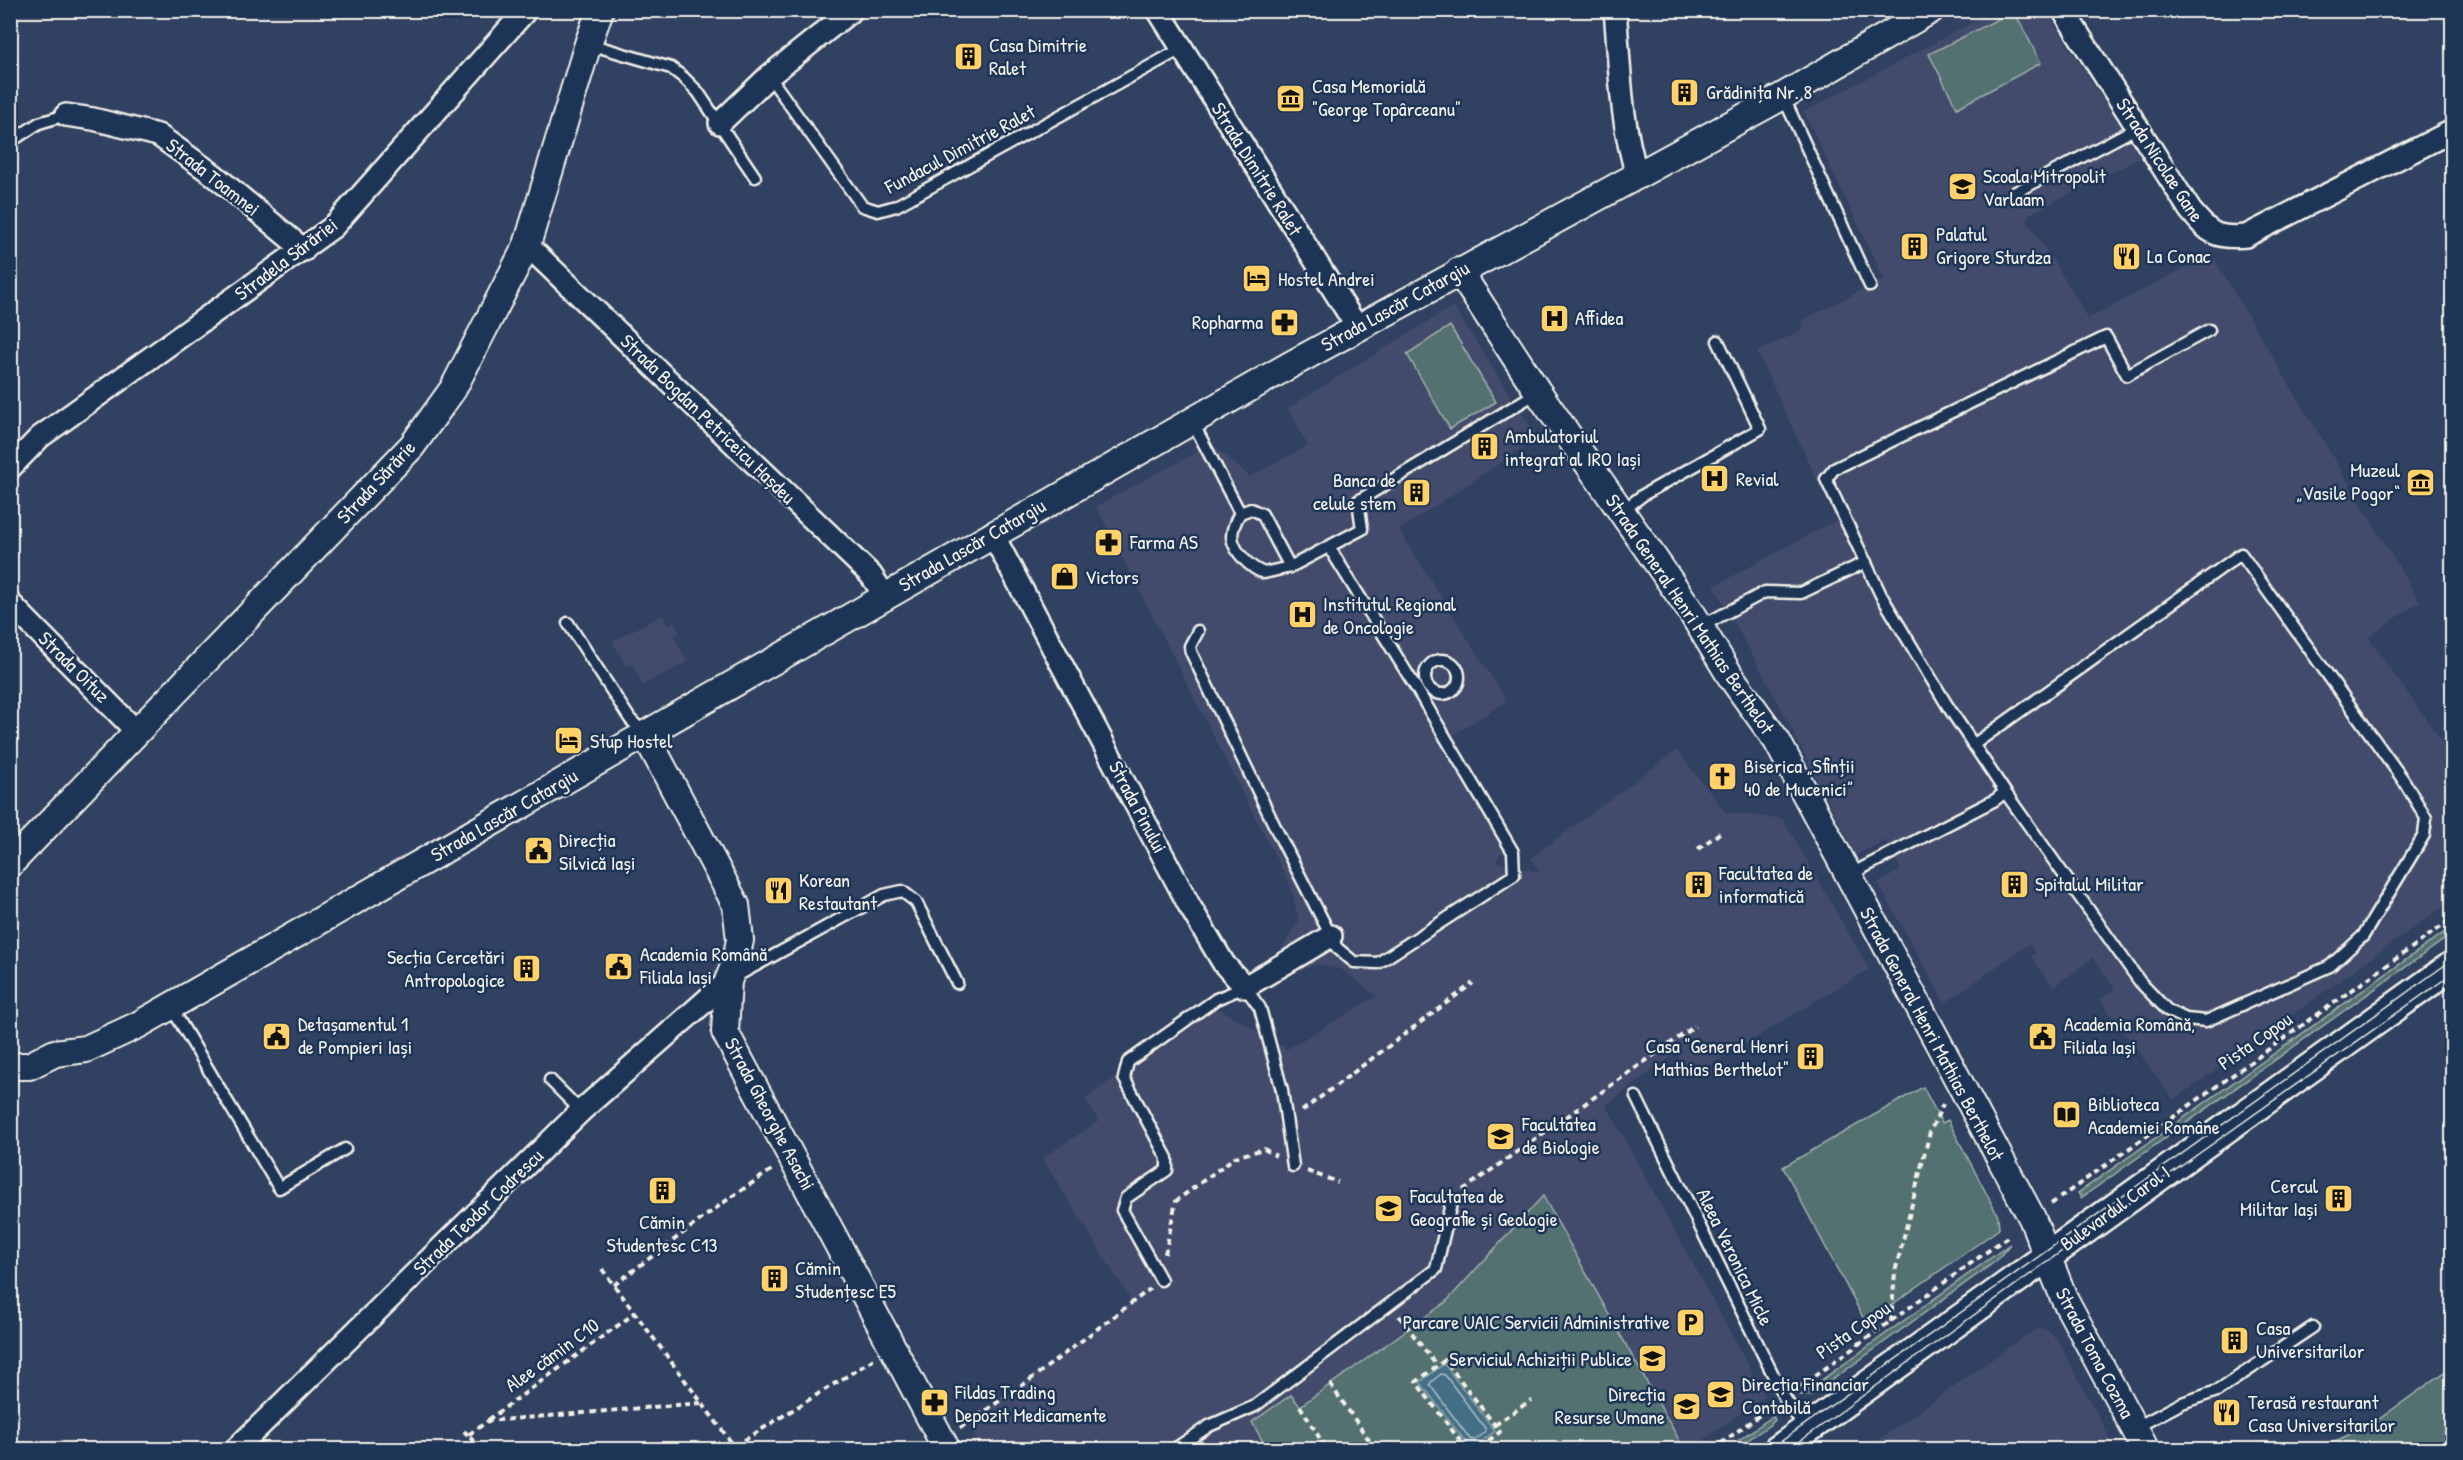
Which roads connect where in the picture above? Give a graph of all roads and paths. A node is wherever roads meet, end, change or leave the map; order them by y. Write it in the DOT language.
graph roads {
  1 [pos="526,10"];
  2 [pos="600,10"];
  3 [pos="852,10"];
  4 [pos="1158,10"];
  5 [pos="1615,10"];
  6 [pos="1931,10"];
  7 [pos="2063,10"];
  8 [pos="588,44"];
  9 [pos="1180,49"];
  10 [pos="770,76"];
  11 [pos="1783,96"];
  12 [pos="66,115"];
  13 [pos="720,123"];
  14 [pos="2137,126"];
  15 [pos="2452,131"];
  16 [pos="10,142"];
  17 [pos="1637,174"];
  18 [pos="755,177"];
  19 [pos="2014,193"];
  20 [pos="527,245"];
  21 [pos="304,250"];
  22 [pos="1460,272"];
  23 [pos="1870,286"];
  24 [pos="1357,327"];
  25 [pos="2210,330"];
  26 [pos="1718,341"];
  27 [pos="1538,392"];
  28 [pos="1192,421"];
  29 [pos="10,468"];
  30 [pos="1621,512"];
  31 [pos="1240,513"];
  32 [pos="992,533"];
  33 [pos="1329,547"];
  34 [pos="1866,562"];
  35 [pos="1290,567"];
  36 [pos="885,596"];
  37 [pos="10,603"];
  38 [pos="568,622"];
  39 [pos="1700,627"];
  40 [pos="1198,631"];
  41 [pos="137,732"];
  42 [pos="645,734"];
  43 [pos="1973,745"];
  44 [pos="2005,792"];
  45 [pos="1721,832"];
  46 [pos="1698,849"];
  47 [pos="10,864"];
  48 [pos="1848,876"];
  49 [pos="2452,919"];
  50 [pos="1331,936"];
  51 [pos="2452,967"];
  52 [pos="728,981"];
  53 [pos="957,983"];
  54 [pos="1473,983"];
  55 [pos="1245,987"];
  56 [pos="171,1007"];
  57 [pos="1695,1026"];
  58 [pos="10,1066"];
  59 [pos="550,1080"];
  60 [pos="1636,1097"];
  61 [pos="1943,1104"];
  62 [pos="580,1112"];
  63 [pos="1287,1122"];
  64 [pos="345,1149"];
  65 [pos="792,1156"];
  66 [pos="1293,1166"];
  67 [pos="1466,1188"];
  68 [pos="1452,1199"];
  69 [pos="2046,1208"];
  70 [pos="2010,1235"];
  71 [pos="2047,1256"];
  72 [pos="603,1269"];
  73 [pos="1161,1280"];
  74 [pos="614,1285"];
  75 [pos="1390,1305"];
  76 [pos="635,1313"];
  77 [pos="1891,1322"];
  78 [pos="2313,1327"];
  79 [pos="891,1348"];
  80 [pos="1437,1366"];
  81 [pos="1330,1384"];
  82 [pos="1784,1397"];
  83 [pos="1531,1400"];
  84 [pos="702,1403"];
  85 [pos="1300,1406"];
  86 [pos="488,1421"];
  87 [pos="1495,1425"];
  88 [pos="1806,1430"];
  89 [pos="464,1431"];
  90 [pos="468,1435"];
  91 [pos="2140,1439"];
  92 [pos="736,1448"];
  93 [pos="1374,1448"];
  94 [pos="235,1449"];
  95 [pos="481,1449"];
  96 [pos="947,1449"];
  97 [pos="1173,1449"];
  98 [pos="1327,1449"];
  99 [pos="1466,1449"];
  100 [pos="1476,1449"];
  101 [pos="1712,1449"];
  102 [pos="1778,1449"];
  1 -- 21 [label="street, Stradela Sărăriei"];
  2 -- 8 [label="street, Strada Sărărie"];
  3 -- 10 [label="street"];
  4 -- 9 [label="street, Strada Dimitrie Ralet"];
  5 -- 17 [label="street"];
  6 -- 11 [label="street, Strada Lascăr Catargiu"];
  7 -- 14 [label="street, Strada Nicolae Gane"];
  8 -- 13 [label="lane"];
  8 -- 20 [label="street, Strada Sărărie"];
  9 -- 10 [label="lane, Fundacul Dimitrie Ralet"];
  9 -- 24 [label="street, Strada Dimitrie Ralet"];
  10 -- 13 [label="street"];
  11 -- 17 [label="street, Strada Lascăr Catargiu"];
  11 -- 23 [label="lane"];
  12 -- 16 [label="lane, Strada Toamnei"];
  12 -- 21 [label="street, Strada Toamnei"];
  13 -- 18 [label="lane"];
  14 -- 15 [label="street, Strada Nicolae Gane"];
  14 -- 19 [label="lane"];
  17 -- 22 [label="street, Strada Lascăr Catargiu"];
  20 -- 36 [label="street, Strada Bogdan Petriceicu Hașdeu"];
  20 -- 41 [label="street, Strada Sărărie"];
  21 -- 29 [label="street, Stradela Sărăriei"];
  22 -- 24 [label="street, Strada Lascăr Catargiu"];
  22 -- 27 [label="street, Strada General Henri Mathias Berthelot"];
  24 -- 28 [label="street, Strada Lascăr Catargiu"];
  25 -- 34 [label="lane"];
  26 -- 30 [label="lane"];
  27 -- 30 [label="street, Strada General Henri Mathias Berthelot"];
  27 -- 33 [label="lane"];
  28 -- 31 [label="lane"];
  28 -- 32 [label="street, Strada Lascăr Catargiu"];
  30 -- 39 [label="street, Strada General Henri Mathias Berthelot"];
  31 -- 35 [label="lane"];
  31 -- 35 [label="lane"];
  32 -- 36 [label="street, Strada Lascăr Catargiu"];
  32 -- 55 [label="street, Strada Pinului"];
  33 -- 35 [label="lane"];
  33 -- 50 [label="lane"];
  34 -- 39 [label="lane"];
  34 -- 43 [label="lane"];
  36 -- 42 [label="street, Strada Lascăr Catargiu"];
  37 -- 41 [label="street, Strada Oituz"];
  38 -- 42 [label="lane"];
  39 -- 48 [label="street, Strada General Henri Mathias Berthelot"];
  40 -- 50 [label="lane"];
  41 -- 47 [label="street, Strada Sărărie"];
  42 -- 52 [label="street, Strada Gheorghe Asachi"];
  42 -- 56 [label="street, Strada Lascăr Catargiu"];
  43 -- 44 [label="lane"];
  43 -- 44 [label="lane"];
  44 -- 48 [label="lane"];
  45 -- 46 [label="path"];
  48 -- 71 [label="street, Strada General Henri Mathias Berthelot"];
  49 -- 69 [label="path, Pista Copou"];
  50 -- 55 [label="street"];
  51 -- 71 [label="main road, Bulevardul Carol I"];
  52 -- 53 [label="lane"];
  52 -- 62 [label="street, Strada Teodor Codrescu"];
  52 -- 65 [label="street, Strada Gheorghe Asachi"];
  54 -- 63 [label="path"];
  55 -- 63 [label="lane"];
  55 -- 73 [label="lane"];
  56 -- 58 [label="street, Strada Lascăr Catargiu"];
  56 -- 64 [label="lane"];
  57 -- 67 [label="path"];
  59 -- 62 [label="lane"];
  60 -- 82 [label="lane, Aleea Veronica Micle"];
  61 -- 77 [label="path"];
  62 -- 94 [label="street, Strada Teodor Codrescu"];
  63 -- 66 [label="lane"];
  65 -- 74 [label="path"];
  65 -- 79 [label="street, Strada Gheorghe Asachi"];
  68 -- 75 [label="lane"];
  70 -- 77 [label="path, Pista Copou"];
  71 -- 88 [label="main road, Bulevardul Carol I"];
  71 -- 91 [label="street, Strada Toma Cozma"];
  72 -- 74 [label="path"];
  74 -- 76 [label="path"];
  75 -- 80 [label="path"];
  75 -- 97 [label="lane"];
  76 -- 84 [label="path"];
  76 -- 86 [label="path, Alee cămin C10"];
  77 -- 82 [label="path, Pista Copou"];
  78 -- 91 [label="lane"];
  79 -- 92 [label="path"];
  79 -- 96 [label="street, Strada Gheorghe Asachi"];
  80 -- 87 [label="path"];
  80 -- 99 [label="path"];
  81 -- 93 [label="path"];
  82 -- 88 [label="lane, Aleea Veronica Micle"];
  82 -- 101 [label="path, Pista Copou"];
  83 -- 87 [label="path"];
  84 -- 86 [label="path"];
  84 -- 92 [label="path"];
  85 -- 98 [label="path"];
  86 -- 90 [label="path, Alee cămin C10"];
  87 -- 100 [label="path"];
  88 -- 102 [label="main road, Bulevardul Carol I"];
  89 -- 90 [label="path"];
  90 -- 95 [label="path"];
}
